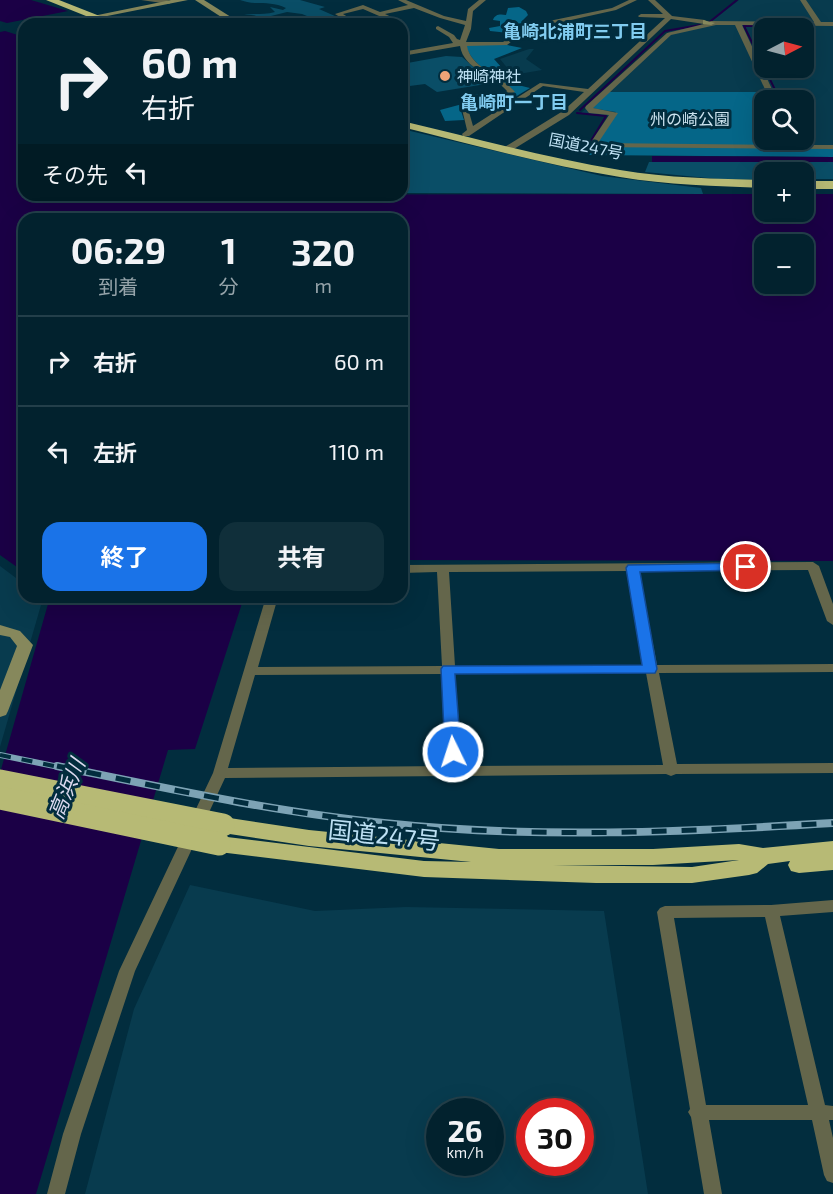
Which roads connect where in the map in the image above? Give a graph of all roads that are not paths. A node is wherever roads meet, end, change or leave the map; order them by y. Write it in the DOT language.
graph roads {
  1 [pos="56,0"];
  2 [pos="144,0"];
  3 [pos="184,0"];
  4 [pos="199,0"];
  5 [pos="401,0"];
  6 [pos="483,0"];
  7 [pos="636,0"];
  8 [pos="804,0"];
  9 [pos="652,1"];
  10 [pos="170,2"];
  11 [pos="474,2"];
  12 [pos="413,6"];
  13 [pos="470,10"];
  14 [pos="379,14"];
  15 [pos="97,16"];
  16 [pos="641,16"];
  17 [pos="670,17"];
  18 [pos="102,18"];
  19 [pos="228,18"];
  20 [pos="346,18"];
  21 [pos="388,18"];
  22 [pos="447,18"];
  23 [pos="711,23"];
  24 [pos="468,24"];
  25 [pos="738,24"];
  26 [pos="819,24"];
  27 [pos="833,24"];
  28 [pos="438,28"];
  29 [pos="463,43"];
  30 [pos="408,53"];
  31 [pos="600,82"];
  32 [pos="613,84"];
  33 [pos="769,90"];
  34 [pos="590,91"];
  35 [pos="408,126"];
  36 [pos="470,130"];
  37 [pos="460,139"];
  38 [pos="754,143"];
  39 [pos="814,145"];
  40 [pos="833,147"];
  41 [pos="506,150"];
  42 [pos="754,184"];
  43 [pos="814,185"];
  44 [pos="833,185"];
  45 [pos="633,568"];
  46 [pos="408,569"];
  47 [pos="443,569"];
  48 [pos="270,603"];
  49 [pos="833,621"];
  50 [pos="0,630"];
  51 [pos="833,668"];
  52 [pos="448,669"];
  53 [pos="650,669"];
  54 [pos="251,671"];
  55 [pos="0,711"];
  56 [pos="833,768"];
  57 [pos="671,771"];
  58 [pos="454,772"];
  59 [pos="220,773"];
  60 [pos="0,781"];
  61 [pos="0,798"];
  62 [pos="221,835"];
  63 [pos="833,838"];
  64 [pos="833,849"];
  65 [pos="750,858"];
  66 [pos="833,862"];
  67 [pos="833,906"];
  68 [pos="771,911"];
  69 [pos="697,1112"];
  70 [pos="825,1113"];
  71 [pos="833,1175"];
  72 [pos="56,1194"];
  73 [pos="713,1194"];
  1 -- 15 [label="highway"];
  2 -- 10 [label="street"];
  3 -- 10 [label="street"];
  4 -- 19 [label="street"];
  5 -- 12 [label="street"];
  6 -- 11 [label="street"];
  7 -- 9 [label="street"];
  7 -- 29 [label="street"];
  8 -- 26 [label="street"];
  9 -- 17 [label="street"];
  10 -- 15 [label="street"];
  11 -- 13 [label="street"];
  12 -- 14 [label="street"];
  12 -- 22 [label="street"];
  13 -- 22 [label="street"];
  13 -- 24 [label="street"];
  14 -- 20 [label="street"];
  14 -- 21 [label="street"];
  15 -- 18 [label="highway"];
  16 -- 17 [label="street"];
  17 -- 23 [label="street"];
  17 -- 31 [label="street"];
  22 -- 24 [label="street"];
  23 -- 25 [label="street"];
  23 -- 32 [label="street"];
  24 -- 29 [label="street"];
  25 -- 26 [label="street"];
  25 -- 33 [label="street"];
  26 -- 27 [label="street"];
  28 -- 29 [label="street"];
  29 -- 30 [label="street"];
  29 -- 36 [label="street"];
  31 -- 32 [label="street"];
  31 -- 34 [label="street"];
  32 -- 38 [label="street"];
  34 -- 36 [label="street"];
  34 -- 41 [label="street"];
  35 -- 37 [label="highway, 国道247号"];
  36 -- 37 [label="street"];
  37 -- 41 [label="highway, 国道247号"];
  39 -- 40 [label="street"];
  41 -- 42 [label="highway, 国道247号"];
  43 -- 44 [label="highway"];
  45 -- 47 [label="street"];
  45 -- 49 [label="street"];
  45 -- 53 [label="street"];
  46 -- 47 [label="street"];
  47 -- 52 [label="street"];
  48 -- 54 [label="street"];
  50 -- 55 [label="street"];
  51 -- 53 [label="street"];
  52 -- 53 [label="street"];
  52 -- 54 [label="street"];
  52 -- 58 [label="street"];
  53 -- 57 [label="street"];
  54 -- 59 [label="street"];
  56 -- 57 [label="street"];
  57 -- 58 [label="street"];
  58 -- 59 [label="street"];
  59 -- 72 [label="street"];
  60 -- 62 [label="highway, 国道247号, bridge"];
  61 -- 62 [label="highway, 国道247号, bridge"];
  62 -- 65 [label="highway, 国道247号"];
  63 -- 65 [label="highway"];
  64 -- 65 [label="highway, 国道247号"];
  65 -- 66 [label="highway"];
  67 -- 68 [label="street"];
  68 -- 69 [label="street"];
  68 -- 70 [label="street"];
  69 -- 70 [label="street"];
  69 -- 73 [label="street"];
  70 -- 71 [label="street"];
}
